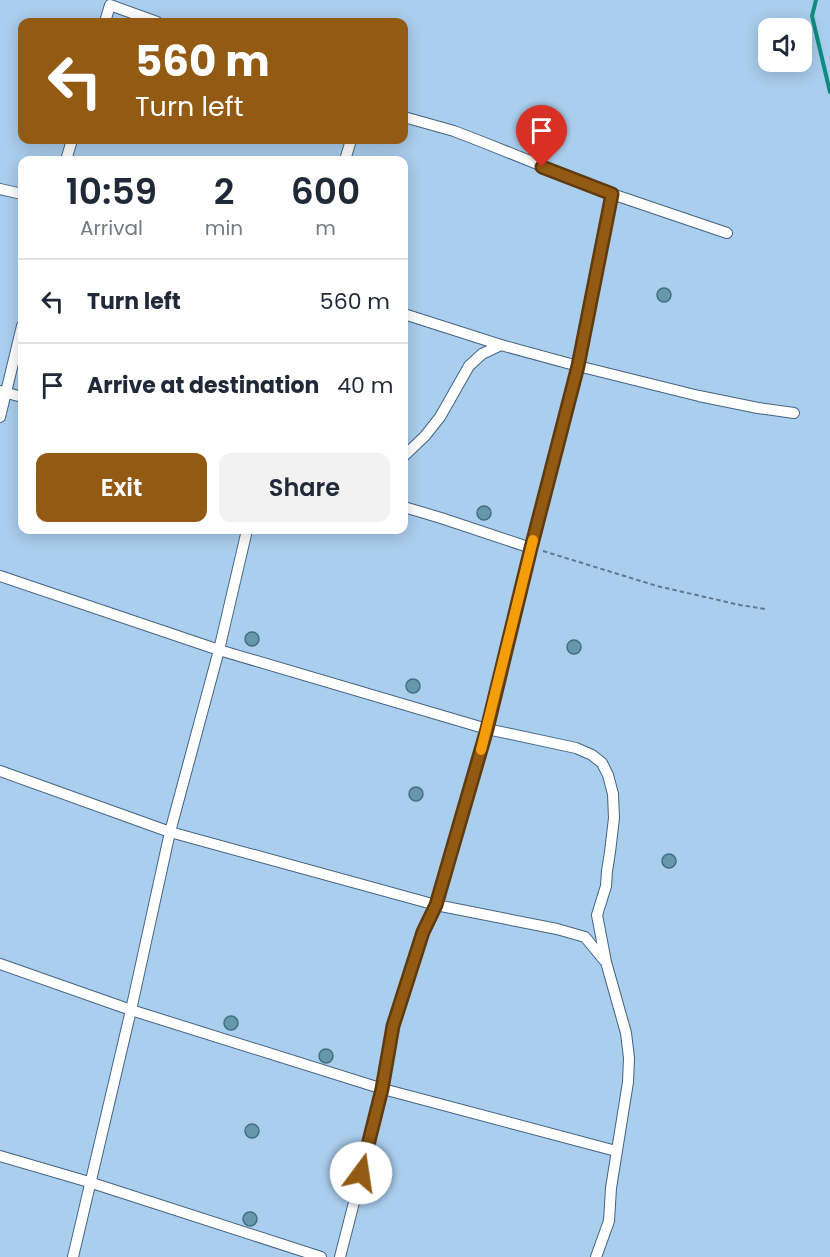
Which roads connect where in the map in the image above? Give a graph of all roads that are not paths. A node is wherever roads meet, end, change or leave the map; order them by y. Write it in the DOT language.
graph roads {
  1 [pos="106,18"];
  2 [pos="146,18"];
  3 [pos="408,118"];
  4 [pos="0,189"];
  5 [pos="18,194"];
  6 [pos="612,194"];
  7 [pos="727,233"];
  8 [pos="408,315"];
  9 [pos="18,340"];
  10 [pos="501,345"];
  11 [pos="578,366"];
  12 [pos="3,392"];
  13 [pos="18,396"];
  14 [pos="794,413"];
  15 [pos="0,417"];
  16 [pos="408,452"];
  17 [pos="408,508"];
  18 [pos="246,534"];
  19 [pos="531,548"];
  20 [pos="0,576"];
  21 [pos="219,650"];
  22 [pos="487,729"];
  23 [pos="0,771"];
  24 [pos="170,832"];
  25 [pos="436,905"];
  26 [pos="606,962"];
  27 [pos="0,964"];
  28 [pos="131,1010"];
  29 [pos="382,1089"];
  30 [pos="616,1150"];
  31 [pos="0,1156"];
  32 [pos="89,1182"];
  33 [pos="73,1257"];
  34 [pos="321,1257"];
  35 [pos="340,1257"];
  36 [pos="596,1257"];
  1 -- 2 [label="street"];
  3 -- 6 [label="street"];
  4 -- 5 [label="street"];
  6 -- 7 [label="street"];
  6 -- 11 [label="street"];
  8 -- 10 [label="street"];
  9 -- 12 [label="street"];
  10 -- 11 [label="street"];
  10 -- 16 [label="street"];
  11 -- 14 [label="street"];
  11 -- 19 [label="street"];
  12 -- 13 [label="street"];
  12 -- 15 [label="street"];
  17 -- 19 [label="street"];
  18 -- 21 [label="street"];
  19 -- 22 [label="street"];
  20 -- 21 [label="street"];
  21 -- 22 [label="street"];
  21 -- 24 [label="street"];
  22 -- 25 [label="street"];
  22 -- 26 [label="street"];
  23 -- 24 [label="street"];
  24 -- 25 [label="street"];
  24 -- 28 [label="street"];
  25 -- 26 [label="street"];
  25 -- 29 [label="street"];
  26 -- 30 [label="street"];
  27 -- 28 [label="street"];
  28 -- 29 [label="street"];
  28 -- 32 [label="street"];
  29 -- 30 [label="street"];
  29 -- 35 [label="street"];
  30 -- 36 [label="street"];
  31 -- 32 [label="street"];
  32 -- 33 [label="street"];
  32 -- 34 [label="street"];
}
